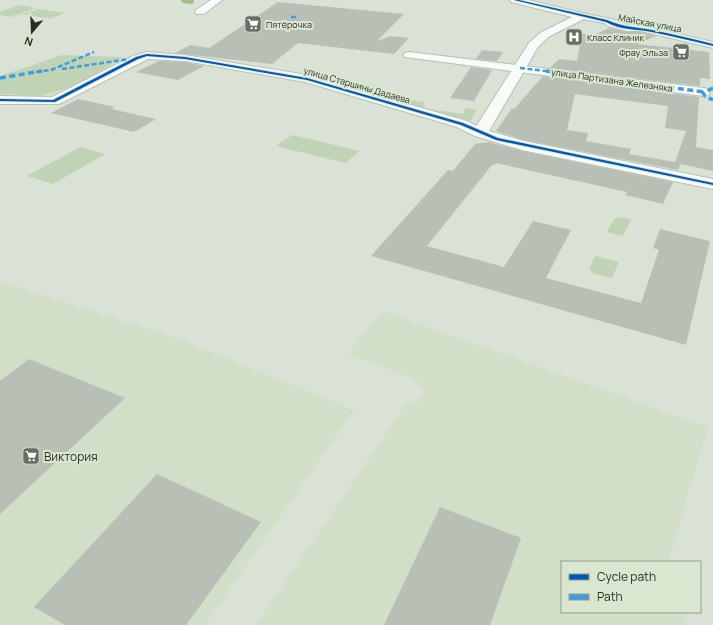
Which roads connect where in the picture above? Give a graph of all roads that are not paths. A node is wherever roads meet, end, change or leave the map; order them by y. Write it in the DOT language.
graph roads {
  1 [pos="217,0"];
  2 [pos="515,0"];
  3 [pos="200,12"];
  4 [pos="582,16"];
  5 [pos="713,45"];
  6 [pos="409,55"];
  7 [pos="520,68"];
  8 [pos="710,94"];
  9 [pos="0,100"];
  10 [pos="22,101"];
  11 [pos="0,112"];
  12 [pos="480,133"];
  13 [pos="713,184"];
  1 -- 3 [label="street"];
  2 -- 4 [label="street, Майская улица"];
  4 -- 5 [label="street, Майская улица"];
  4 -- 7 [label="street"];
  6 -- 7 [label="street, улица Партизана Железняка"];
  7 -- 8 [label="street, улица Партизана Железняка"];
  7 -- 12 [label="street"];
  9 -- 10 [label="street, улица Старшины Дадаева"];
  10 -- 11 [label="street"];
  10 -- 12 [label="street, улица Старшины Дадаева"];
  12 -- 13 [label="street, улица Старшины Дадаева"];
}
